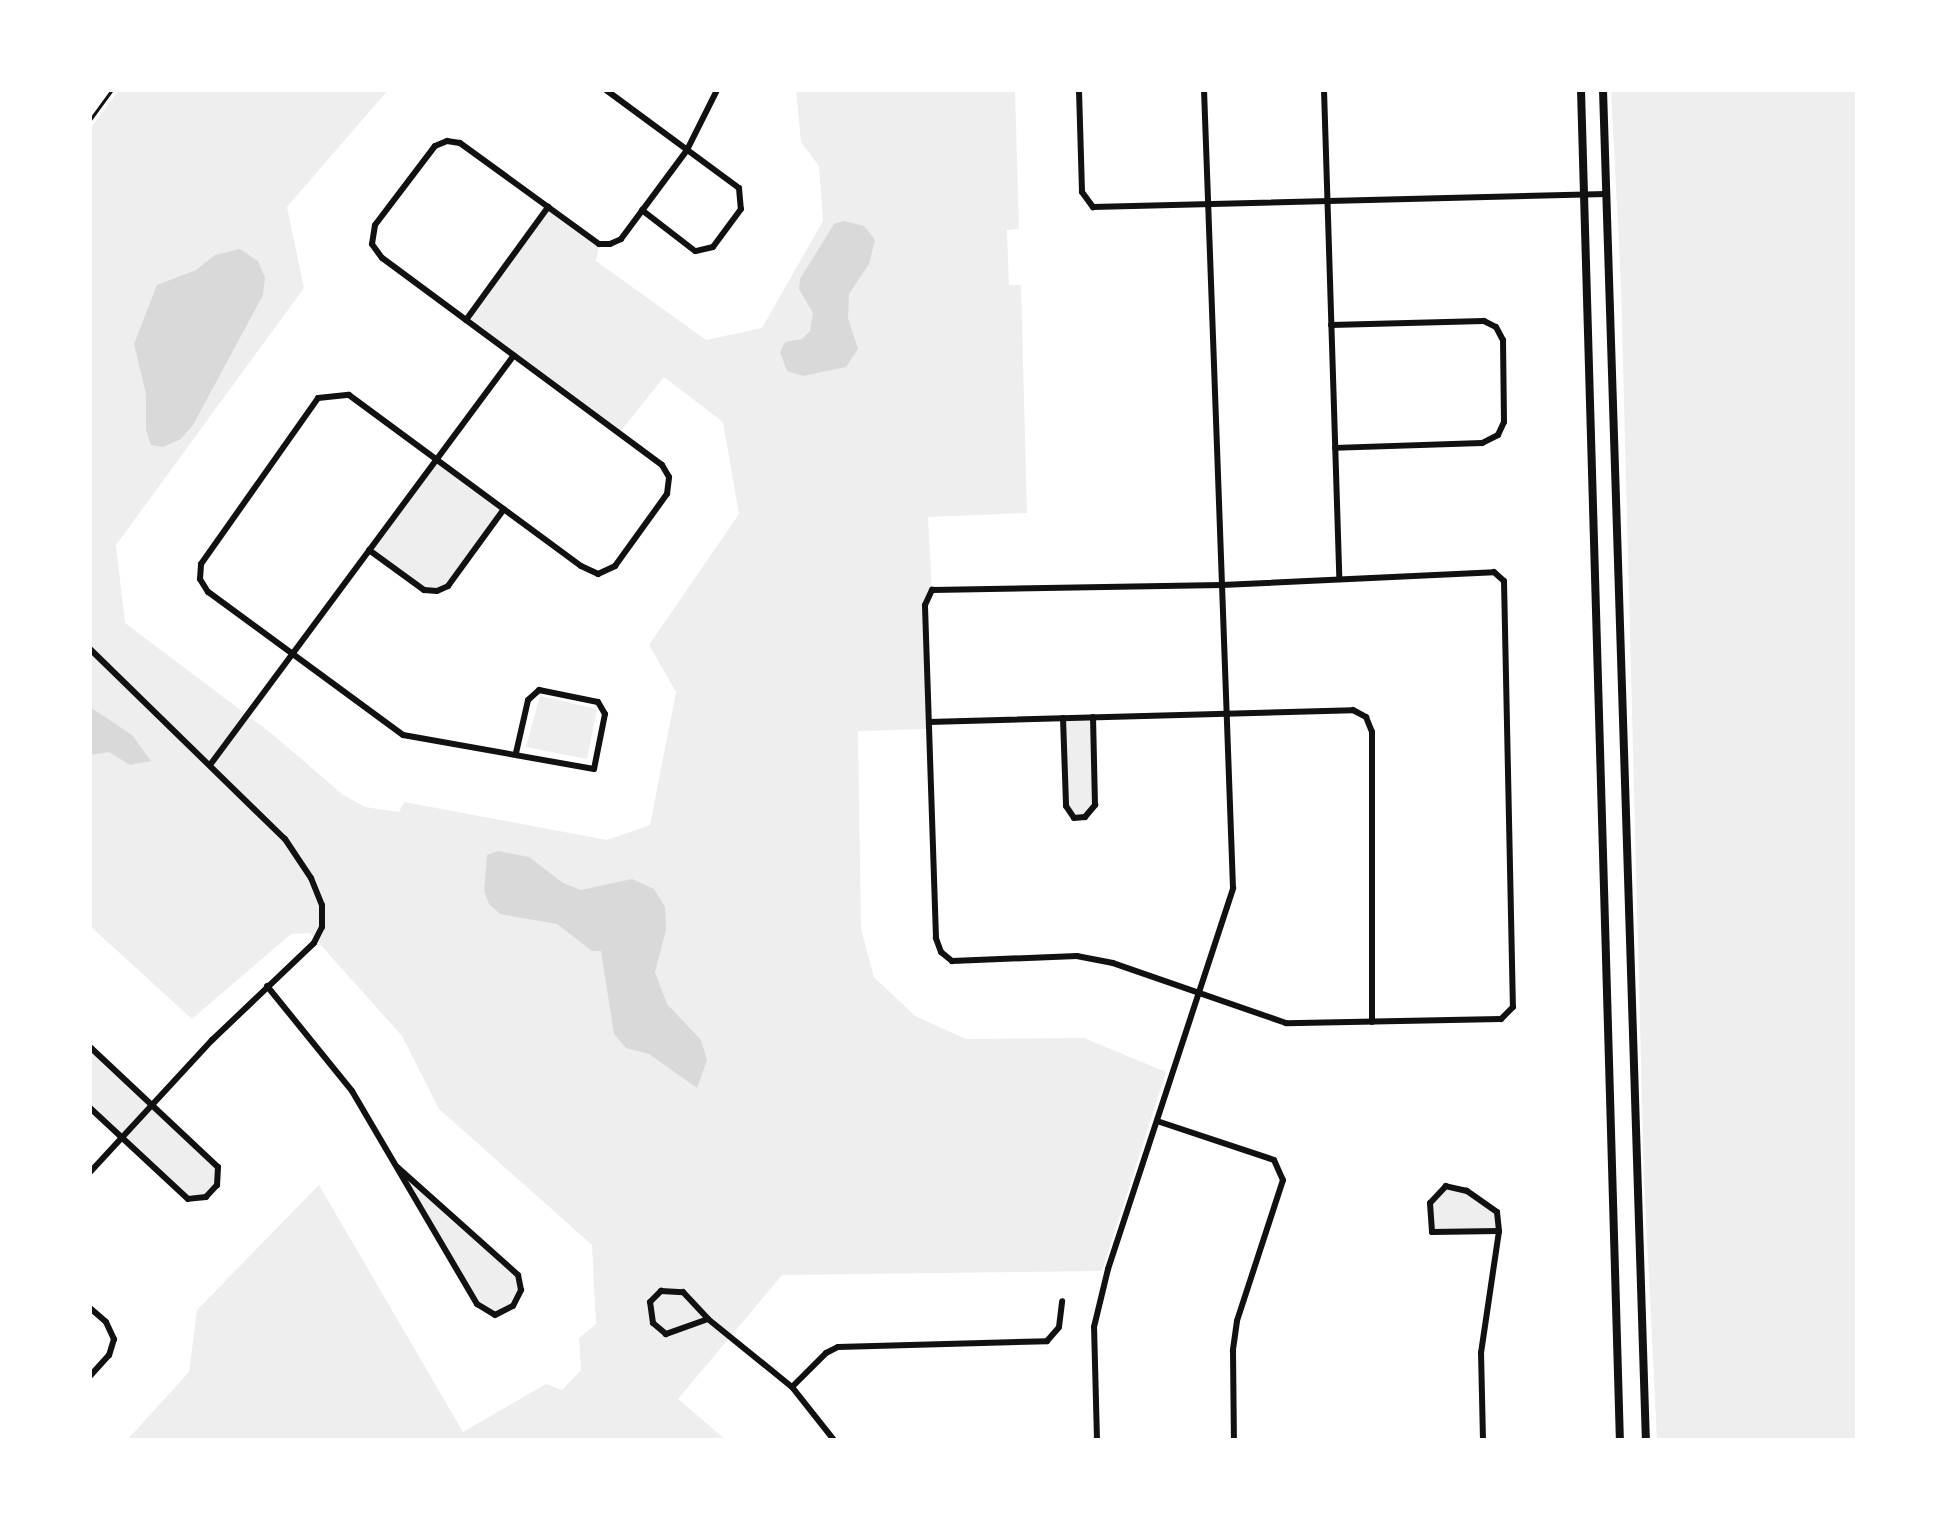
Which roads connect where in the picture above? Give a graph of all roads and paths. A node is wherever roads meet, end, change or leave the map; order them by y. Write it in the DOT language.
graph roads {
  1 [pos="112,90"];
  2 [pos="606,90"];
  3 [pos="717,90"];
  4 [pos="1079,90"];
  5 [pos="1204,90"];
  6 [pos="1324,90"];
  7 [pos="1581,90"];
  8 [pos="1603,90"];
  9 [pos="90,120"];
  10 [pos="687,150"];
  11 [pos="1584,194"];
  12 [pos="1606,194"];
  13 [pos="1328,200"];
  14 [pos="1208,203"];
  15 [pos="548,207"];
  16 [pos="642,210"];
  17 [pos="466,320"];
  18 [pos="1331,326"];
  19 [pos="514,355"];
  20 [pos="1335,448"];
  21 [pos="436,459"];
  22 [pos="504,509"];
  23 [pos="370,550"];
  24 [pos="1339,579"];
  25 [pos="1222,585"];
  26 [pos="90,649"];
  27 [pos="292,654"];
  28 [pos="1227,713"];
  29 [pos="1092,717"];
  30 [pos="1063,718"];
  31 [pos="929,722"];
  32 [pos="516,753"];
  33 [pos="210,766"];
  34 [pos="267,986"];
  35 [pos="1198,996"];
  36 [pos="1372,1022"];
  37 [pos="90,1047"];
  38 [pos="152,1105"];
  39 [pos="90,1108"];
  40 [pos="1156,1121"];
  41 [pos="122,1138"];
  42 [pos="397,1166"];
  43 [pos="90,1172"];
  44 [pos="1499,1232"];
  45 [pos="1062,1301"];
  46 [pos="90,1308"];
  47 [pos="708,1319"];
  48 [pos="90,1376"];
  49 [pos="792,1387"];
  50 [pos="834,1440"];
  51 [pos="1097,1440"];
  52 [pos="1234,1440"];
  53 [pos="1483,1440"];
  54 [pos="1620,1440"];
  55 [pos="1646,1440"];
  1 -- 9 [label="path"];
  2 -- 10 [label="street"];
  3 -- 10 [label="street"];
  4 -- 14 [label="street"];
  5 -- 14 [label="street"];
  6 -- 13 [label="street"];
  7 -- 11 [label="street"];
  8 -- 12 [label="street"];
  10 -- 16 [label="street"];
  10 -- 16 [label="street"];
  11 -- 12 [label="street"];
  11 -- 13 [label="street"];
  11 -- 54 [label="street"];
  12 -- 55 [label="street"];
  13 -- 14 [label="street"];
  13 -- 18 [label="street"];
  14 -- 25 [label="street"];
  15 -- 16 [label="street"];
  15 -- 17 [label="street"];
  15 -- 17 [label="street"];
  17 -- 19 [label="street"];
  18 -- 20 [label="street"];
  18 -- 20 [label="street"];
  19 -- 21 [label="street"];
  19 -- 22 [label="street"];
  20 -- 24 [label="street"];
  21 -- 22 [label="street"];
  21 -- 23 [label="street"];
  21 -- 27 [label="street"];
  22 -- 23 [label="street"];
  23 -- 27 [label="street"];
  24 -- 25 [label="street"];
  24 -- 36 [label="street"];
  25 -- 28 [label="street"];
  25 -- 31 [label="street"];
  26 -- 33 [label="street"];
  27 -- 32 [label="street"];
  27 -- 33 [label="street"];
  28 -- 29 [label="street"];
  28 -- 35 [label="street"];
  28 -- 36 [label="street"];
  29 -- 30 [label="street"];
  29 -- 30 [label="street"];
  30 -- 31 [label="street"];
  31 -- 35 [label="street"];
  32 -- 32 [label="street"];
  33 -- 34 [label="street"];
  34 -- 38 [label="street"];
  34 -- 42 [label="street"];
  35 -- 36 [label="street"];
  35 -- 40 [label="street"];
  37 -- 38 [label="street"];
  38 -- 41 [label="street"];
  38 -- 41 [label="street"];
  39 -- 41 [label="street"];
  40 -- 51 [label="street"];
  40 -- 52 [label="street"];
  41 -- 43 [label="street"];
  42 -- 42 [label="street"];
  44 -- 44 [label="street"];
  44 -- 53 [label="street"];
  45 -- 49 [label="street"];
  46 -- 48 [label="street"];
  47 -- 47 [label="street"];
  47 -- 49 [label="street"];
  49 -- 50 [label="street"];
}
